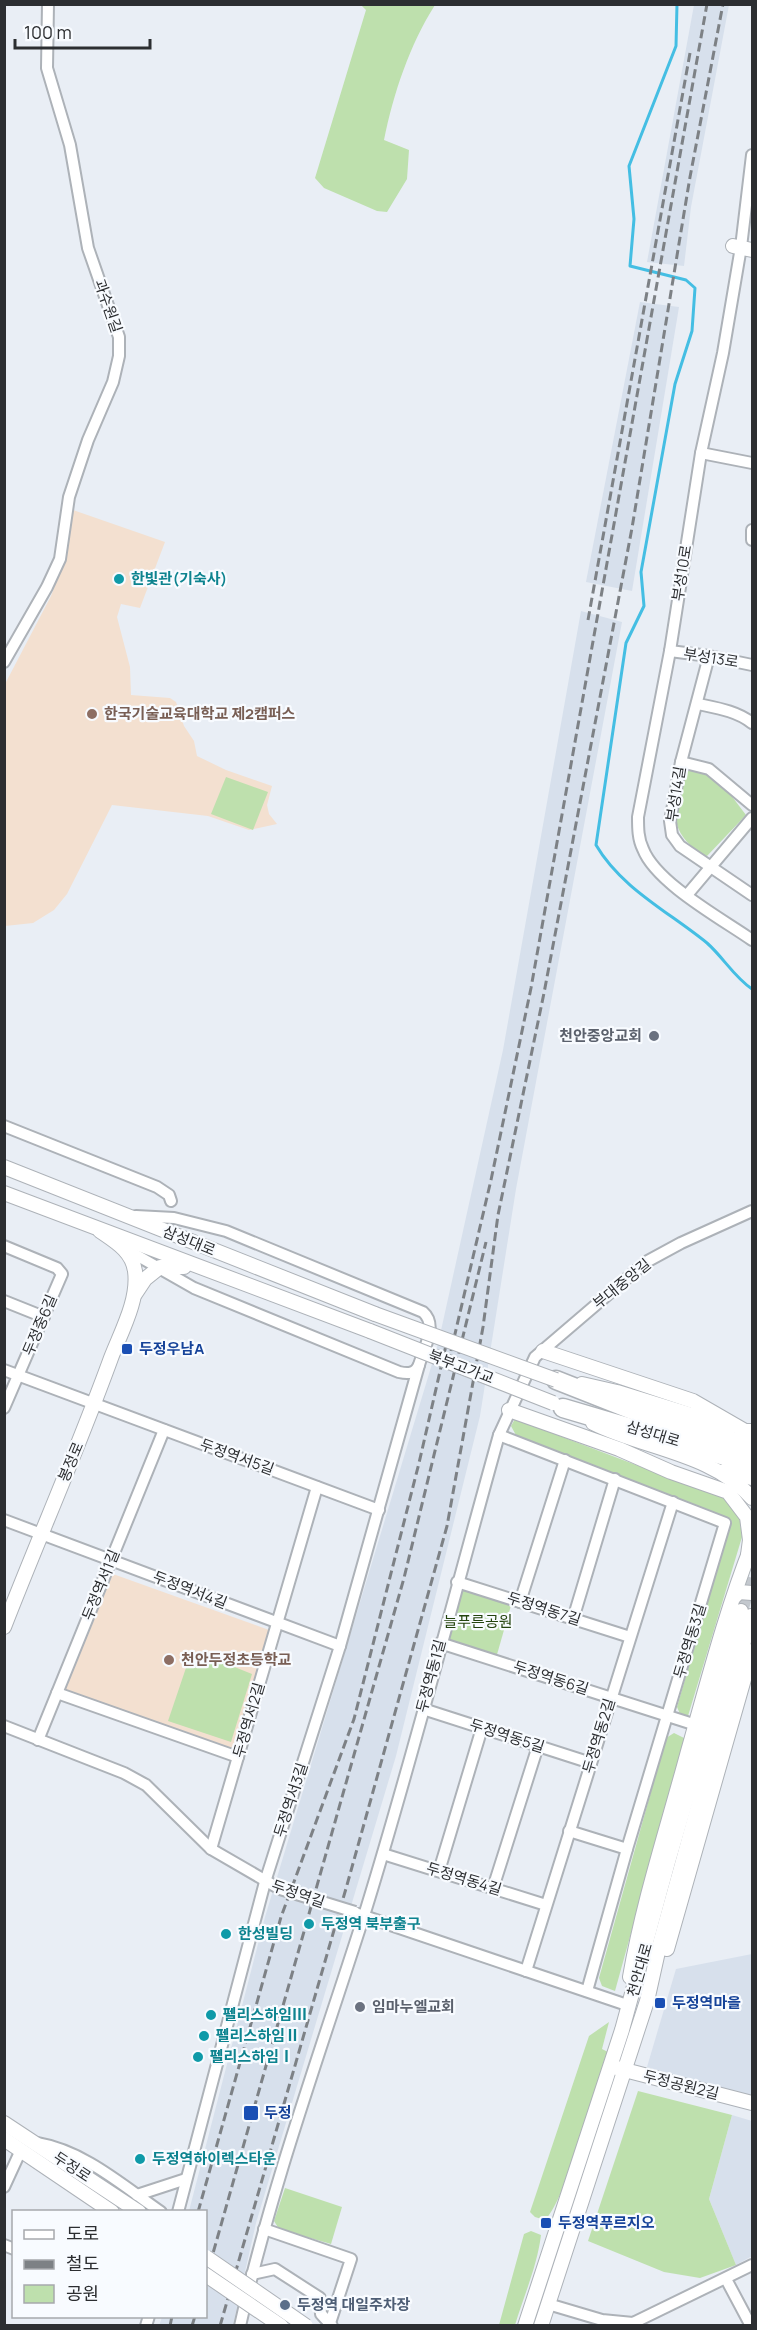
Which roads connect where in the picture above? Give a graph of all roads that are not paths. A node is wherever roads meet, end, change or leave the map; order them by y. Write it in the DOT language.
graph roads {
  1 [pos="48,4"];
  2 [pos="753,155"];
  3 [pos="751,182"];
  4 [pos="742,248"];
  5 [pos="701,453"];
  6 [pos="753,463"];
  7 [pos="753,530"];
  8 [pos="753,540"];
  9 [pos="670,651"];
  10 [pos="709,656"];
  11 [pos="4,662"];
  12 [pos="753,665"];
  13 [pos="698,704"];
  14 [pos="753,723"];
  15 [pos="681,762"];
  16 [pos="753,805"];
  17 [pos="753,818"];
  18 [pos="711,866"];
  19 [pos="687,895"];
  20 [pos="753,895"];
  21 [pos="753,940"];
  22 [pos="4,1126"];
  23 [pos="4,1167"];
  24 [pos="4,1193"];
  25 [pos="171,1201"];
  26 [pos="753,1211"];
  27 [pos="128,1216"];
  28 [pos="100,1231"];
  29 [pos="4,1246"];
  30 [pos="124,1248"];
  31 [pos="160,1267"];
  32 [pos="201,1269"];
  33 [pos="134,1296"];
  34 [pos="4,1301"];
  35 [pos="375,1314"];
  36 [pos="44,1317"];
  37 [pos="370,1331"];
  38 [pos="539,1354"];
  39 [pos="419,1365"];
  40 [pos="4,1370"];
  41 [pos="399,1372"];
  42 [pos="18,1376"];
  43 [pos="556,1380"];
  44 [pos="412,1392"];
  45 [pos="94,1404"];
  46 [pos="558,1406"];
  47 [pos="4,1408"];
  48 [pos="509,1410"];
  49 [pos="164,1430"];
  50 [pos="499,1435"];
  51 [pos="751,1436"];
  52 [pos="565,1460"];
  53 [pos="753,1464"];
  54 [pos="716,1467"];
  55 [pos="615,1479"];
  56 [pos="753,1479"];
  57 [pos="317,1487"];
  58 [pos="753,1498"];
  59 [pos="673,1502"];
  60 [pos="379,1510"];
  61 [pos="4,1520"];
  62 [pos="41,1534"];
  63 [pos="748,1558"];
  64 [pos="111,1560"];
  65 [pos="457,1582"];
  66 [pos="753,1584"];
  67 [pos="753,1593"];
  68 [pos="734,1597"];
  69 [pos="520,1602"];
  70 [pos="573,1619"];
  71 [pos="277,1622"];
  72 [pos="4,1627"];
  73 [pos="630,1637"];
  74 [pos="440,1643"];
  75 [pos="340,1646"];
  76 [pos="753,1651"];
  77 [pos="57,1693"];
  78 [pos="611,1698"];
  79 [pos="423,1709"];
  80 [pos="667,1715"];
  81 [pos="696,1725"];
  82 [pos="4,1726"];
  83 [pos="482,1728"];
  84 [pos="38,1740"];
  85 [pos="538,1746"];
  86 [pos="238,1757"];
  87 [pos="591,1763"];
  88 [pos="569,1830"];
  89 [pos="627,1849"];
  90 [pos="211,1850"];
  91 [pos="382,1854"];
  92 [pos="439,1871"];
  93 [pos="265,1882"];
  94 [pos="493,1888"];
  95 [pos="546,1905"];
  96 [pos="359,1914"];
  97 [pos="525,1971"];
  98 [pos="587,1991"];
  99 [pos="647,2001"];
  100 [pos="624,2004"];
  101 [pos="622,2030"];
  102 [pos="610,2066"];
  103 [pos="625,2070"];
  104 [pos="753,2103"];
  105 [pos="4,2123"];
  106 [pos="4,2139"];
  107 [pos="21,2150"];
  108 [pos="186,2179"];
  109 [pos="4,2187"];
  110 [pos="135,2204"];
  111 [pos="111,2210"];
  112 [pos="157,2210"];
  113 [pos="178,2210"];
  114 [pos="264,2229"];
  115 [pos="207,2258"];
  116 [pos="753,2265"];
  117 [pos="252,2274"];
  118 [pos="207,2276"];
  119 [pos="726,2279"];
  120 [pos="548,2304"];
  121 [pos="240,2325"];
  122 [pos="281,2325"];
  123 [pos="306,2325"];
  124 [pos="330,2325"];
  125 [pos="525,2325"];
  126 [pos="542,2325"];
  127 [pos="751,2325"];
  1 -- 11 [label="street, 과수원길"];
  2 -- 3 [label="street, 부성10로"];
  3 -- 4 [label="street, 부성10로"];
  4 -- 5 [label="street, 부성10로"];
  5 -- 6 [label="street"];
  5 -- 9 [label="street, 부성10로"];
  7 -- 8 [label="street"];
  9 -- 10 [label="street, 부성13로"];
  9 -- 19 [label="street, 부성10로"];
  10 -- 12 [label="street, 부성13로"];
  10 -- 13 [label="street, 부성14길"];
  13 -- 14 [label="street"];
  13 -- 15 [label="street, 부성14길"];
  15 -- 16 [label="street"];
  15 -- 18 [label="street, 부성14길"];
  17 -- 18 [label="street"];
  18 -- 19 [label="street"];
  18 -- 20 [label="street, 부성14길"];
  19 -- 21 [label="street, 부성10로"];
  22 -- 25 [label="street"];
  23 -- 27 [label="main road, 삼성대로"];
  24 -- 28 [label="main road, 삼성대로"];
  26 -- 38 [label="street, 부대중앙길"];
  27 -- 35 [label="main road, 삼성대로"];
  27 -- 39 [label="street, 두정역서3길"];
  28 -- 30 [label="main road"];
  28 -- 32 [label="main road, 삼성대로"];
  29 -- 36 [label="street, 두정중6길"];
  30 -- 31 [label="street"];
  30 -- 33 [label="main road"];
  31 -- 32 [label="main road"];
  31 -- 33 [label="main road"];
  31 -- 41 [label="street"];
  32 -- 37 [label="main road, 삼성대로"];
  33 -- 45 [label="main road, 봉정로"];
  34 -- 36 [label="street"];
  35 -- 43 [label="main road, 북부고가교, bridge"];
  36 -- 42 [label="street, 두정중6길"];
  37 -- 46 [label="main road, 북부고가교, bridge"];
  38 -- 48 [label="street, 두정역동1길"];
  38 -- 51 [label="main road"];
  39 -- 41 [label="street"];
  39 -- 44 [label="street, 두정역서3길"];
  40 -- 42 [label="street, 두정역서5길"];
  41 -- 44 [label="street"];
  42 -- 45 [label="street, 두정역서5길"];
  42 -- 47 [label="street, 두정중6길"];
  43 -- 51 [label="highway, 삼성대로"];
  44 -- 60 [label="street, 두정역서3길"];
  45 -- 49 [label="street, 두정역서5길"];
  45 -- 62 [label="main road, 봉정로"];
  46 -- 53 [label="highway, 삼성대로"];
  46 -- 54 [label="main road, 북부고가교"];
  48 -- 50 [label="street, 두정역동1길"];
  48 -- 63 [label="main road"];
  49 -- 57 [label="street, 두정역서5길"];
  49 -- 64 [label="street, 두정역서1길"];
  50 -- 52 [label="street, 두정역동3길"];
  50 -- 65 [label="street, 두정역동1길"];
  52 -- 55 [label="street, 두정역동3길"];
  52 -- 69 [label="street"];
  54 -- 56 [label="main road, 북부고가교"];
  54 -- 58 [label="main road"];
  55 -- 59 [label="street, 두정역동3길"];
  55 -- 70 [label="street"];
  57 -- 60 [label="street, 두정역서5길"];
  57 -- 71 [label="street, 두정역서2길"];
  59 -- 73 [label="street, 두정역동2길"];
  59 -- 80 [label="street, 두정역동3길"];
  60 -- 75 [label="street, 두정역서3길"];
  61 -- 62 [label="street, 두정역서4길"];
  62 -- 64 [label="street, 두정역서4길"];
  62 -- 72 [label="main road, 봉정로"];
  63 -- 66 [label="main road"];
  63 -- 68 [label="main road"];
  64 -- 71 [label="street, 두정역서4길"];
  64 -- 77 [label="street, 두정역서1길"];
  65 -- 69 [label="street, 두정역동7길"];
  65 -- 74 [label="street, 두정역동1길"];
  67 -- 68 [label="main road"];
  68 -- 81 [label="main road"];
  69 -- 70 [label="street, 두정역동7길"];
  70 -- 73 [label="street, 두정역동7길"];
  71 -- 75 [label="street, 두정역서4길"];
  71 -- 86 [label="street, 두정역서2길"];
  73 -- 78 [label="street, 두정역동2길"];
  74 -- 78 [label="street, 두정역동6길"];
  74 -- 79 [label="street, 두정역동1길"];
  75 -- 93 [label="street, 두정역서3길"];
  76 -- 99 [label="main road"];
  77 -- 84 [label="street, 두정역서1길"];
  77 -- 86 [label="street"];
  78 -- 80 [label="street, 두정역동6길"];
  78 -- 87 [label="street, 두정역동2길"];
  79 -- 83 [label="street, 두정역동5길"];
  79 -- 91 [label="street, 두정역동1길"];
  80 -- 81 [label="street, 두정역동6길"];
  80 -- 89 [label="street, 두정역동3길"];
  81 -- 100 [label="main road"];
  82 -- 84 [label="street, 두정역길"];
  83 -- 85 [label="street, 두정역동5길"];
  83 -- 92 [label="street"];
  84 -- 90 [label="street, 두정역길"];
  85 -- 87 [label="street, 두정역동5길"];
  85 -- 94 [label="street"];
  86 -- 90 [label="street, 두정역서2길"];
  87 -- 88 [label="street, 두정역동2길"];
  88 -- 89 [label="street"];
  88 -- 95 [label="street, 두정역동2길"];
  89 -- 98 [label="street, 두정역동3길"];
  90 -- 93 [label="street, 두정역길"];
  91 -- 92 [label="street, 두정역동4길"];
  91 -- 96 [label="street, 두정역동1길"];
  92 -- 94 [label="street, 두정역동4길"];
  93 -- 96 [label="street, 두정역길, bridge"];
  93 -- 108 [label="street, 두정역서3길"];
  94 -- 95 [label="street, 두정역동4길"];
  95 -- 97 [label="street, 두정역동2길"];
  96 -- 97 [label="street, 두정역길"];
  96 -- 114 [label="street, 두정역동1길"];
  97 -- 98 [label="street, 두정역길"];
  98 -- 100 [label="street, 두정역길"];
  99 -- 101 [label="main road, 천안대로"];
  99 -- 103 [label="main road, 천안대로"];
  100 -- 101 [label="main road"];
  101 -- 102 [label="main road, 천안대로"];
  102 -- 103 [label="main road, 두정공원2길"];
  102 -- 125 [label="main road, 천안대로"];
  103 -- 104 [label="main road, 두정공원2길"];
  103 -- 120 [label="main road, 천안대로"];
  105 -- 110 [label="main road, 두정로"];
  106 -- 107 [label="main road, 두정로"];
  107 -- 109 [label="street"];
  107 -- 111 [label="main road, 두정로"];
  108 -- 110 [label="street"];
  108 -- 113 [label="street, 두정역서3길"];
  110 -- 112 [label="street"];
  114 -- 117 [label="street, 두정역동1길"];
  114 -- 124 [label="street"];
  115 -- 123 [label="main road, bridge"];
  116 -- 119 [label="street"];
  117 -- 121 [label="street, 두정역동1길"];
  117 -- 124 [label="street"];
  118 -- 122 [label="main road, bridge"];
  119 -- 120 [label="street"];
  119 -- 127 [label="street"];
  120 -- 126 [label="main road, 천안대로"];
}
